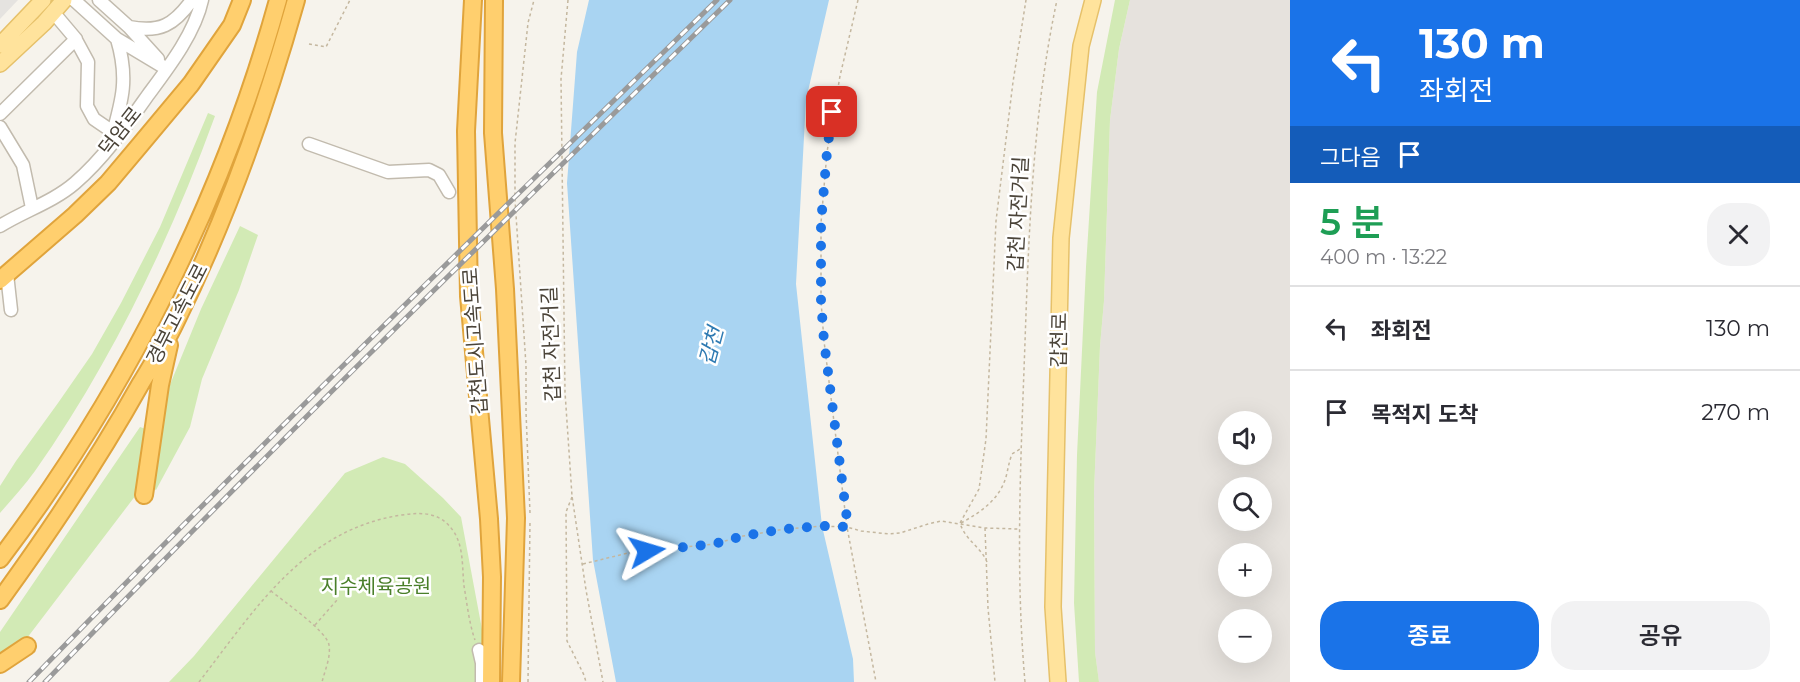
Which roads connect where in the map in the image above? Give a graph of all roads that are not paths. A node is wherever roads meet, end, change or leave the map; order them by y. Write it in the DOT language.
graph roads {
  1 [pos="74,0"];
  2 [pos="99,0"];
  3 [pos="192,0"];
  4 [pos="202,0"];
  5 [pos="242,0"];
  6 [pos="278,0"];
  7 [pos="296,0"];
  8 [pos="473,0"];
  9 [pos="494,0"];
  10 [pos="1093,0"];
  11 [pos="53,4"];
  12 [pos="129,27"];
  13 [pos="76,39"];
  14 [pos="117,39"];
  15 [pos="0,45"];
  16 [pos="0,64"];
  17 [pos="167,69"];
  18 [pos="0,114"];
  19 [pos="0,127"];
  20 [pos="113,132"];
  21 [pos="309,144"];
  22 [pos="109,147"];
  23 [pos="449,192"];
  24 [pos="32,208"];
  25 [pos="0,226"];
  26 [pos="4,277"];
  27 [pos="11,310"];
  28 [pos="174,326"];
  29 [pos="144,495"];
  30 [pos="0,559"];
  31 [pos="0,600"];
  32 [pos="27,646"];
  33 [pos="479,650"];
  34 [pos="0,664"];
  35 [pos="482,682"];
  36 [pos="491,682"];
  37 [pos="511,682"];
  38 [pos="1058,682"];
  1 -- 14 [label="street"];
  2 -- 12 [label="street"];
  3 -- 12 [label="street"];
  4 -- 17 [label="street, 덕암로"];
  5 -- 26 [label="highway"];
  6 -- 30 [label="highway, 경부고속도로"];
  7 -- 28 [label="highway, 경부고속도로"];
  8 -- 36 [label="highway, 갑천도시고속도로"];
  9 -- 37 [label="highway, 갑천도시고속도로"];
  10 -- 38 [label="main road, 갑천로"];
  11 -- 13 [label="street"];
  11 -- 15 [label="main road"];
  11 -- 16 [label="main road"];
  12 -- 17 [label="street"];
  13 -- 18 [label="street"];
  13 -- 20 [label="street"];
  14 -- 17 [label="street"];
  14 -- 20 [label="street"];
  17 -- 22 [label="street, 덕암로"];
  19 -- 24 [label="street"];
  20 -- 22 [label="street"];
  21 -- 23 [label="street"];
  22 -- 24 [label="street, 덕암로"];
  24 -- 25 [label="street, 덕암로"];
  26 -- 27 [label="street"];
  28 -- 29 [label="highway"];
  28 -- 31 [label="highway, 경부고속도로"];
  32 -- 34 [label="highway"];
  33 -- 35 [label="street"];
}
